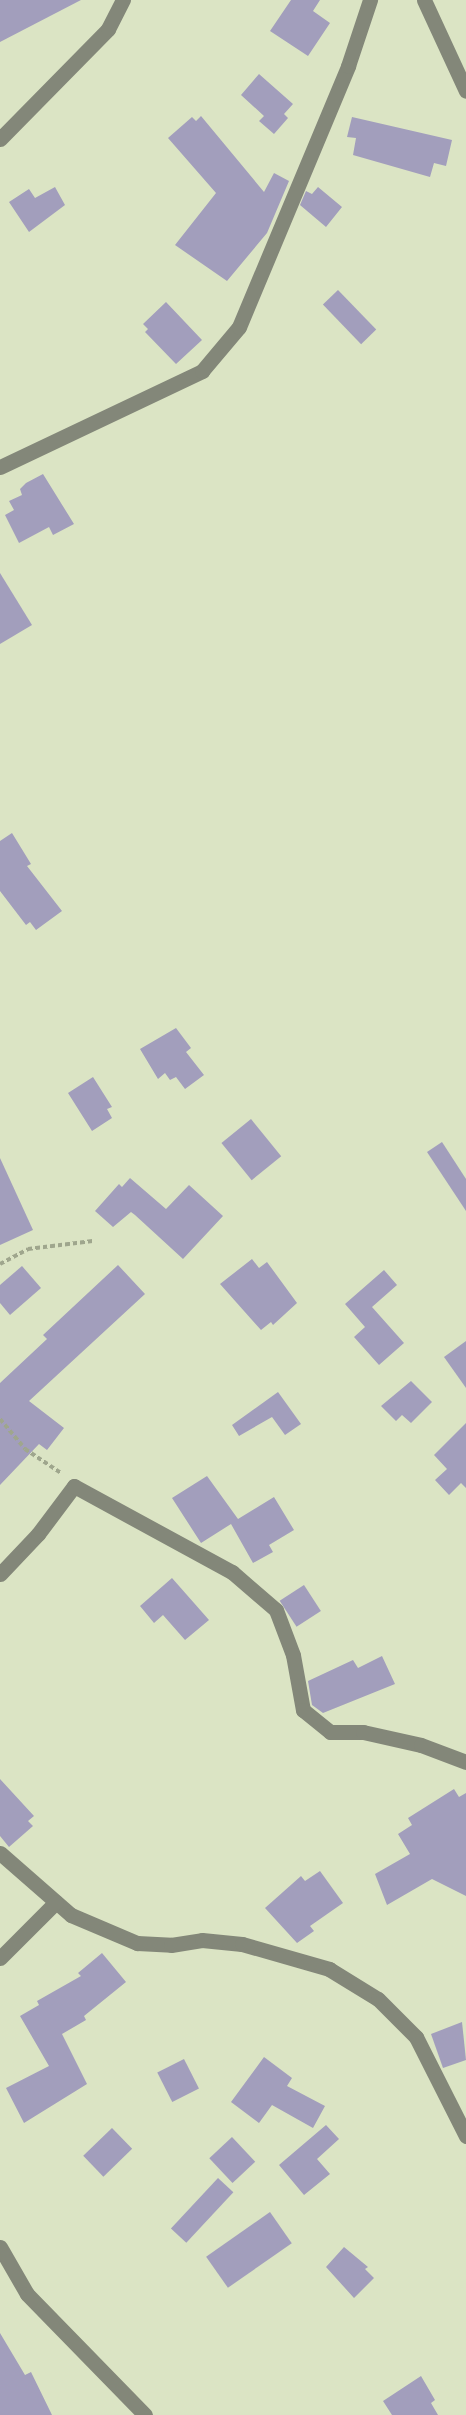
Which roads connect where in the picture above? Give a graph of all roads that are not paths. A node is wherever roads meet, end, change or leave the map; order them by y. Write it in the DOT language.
graph roads {
  1 [pos="123,0"];
  2 [pos="370,0"];
  3 [pos="424,0"];
  4 [pos="466,91"];
  5 [pos="0,139"];
  6 [pos="0,466"];
  7 [pos="0,1574"];
  8 [pos="466,1762"];
  9 [pos="0,1853"];
  10 [pos="56,1902"];
  11 [pos="0,1958"];
  12 [pos="466,2136"];
  13 [pos="0,2247"];
  14 [pos="145,2415"];
  1 -- 5 [label="street"];
  2 -- 6 [label="street"];
  3 -- 4 [label="street"];
  7 -- 8 [label="street"];
  9 -- 10 [label="street"];
  10 -- 11 [label="street"];
  10 -- 12 [label="street"];
  13 -- 14 [label="street"];
}
